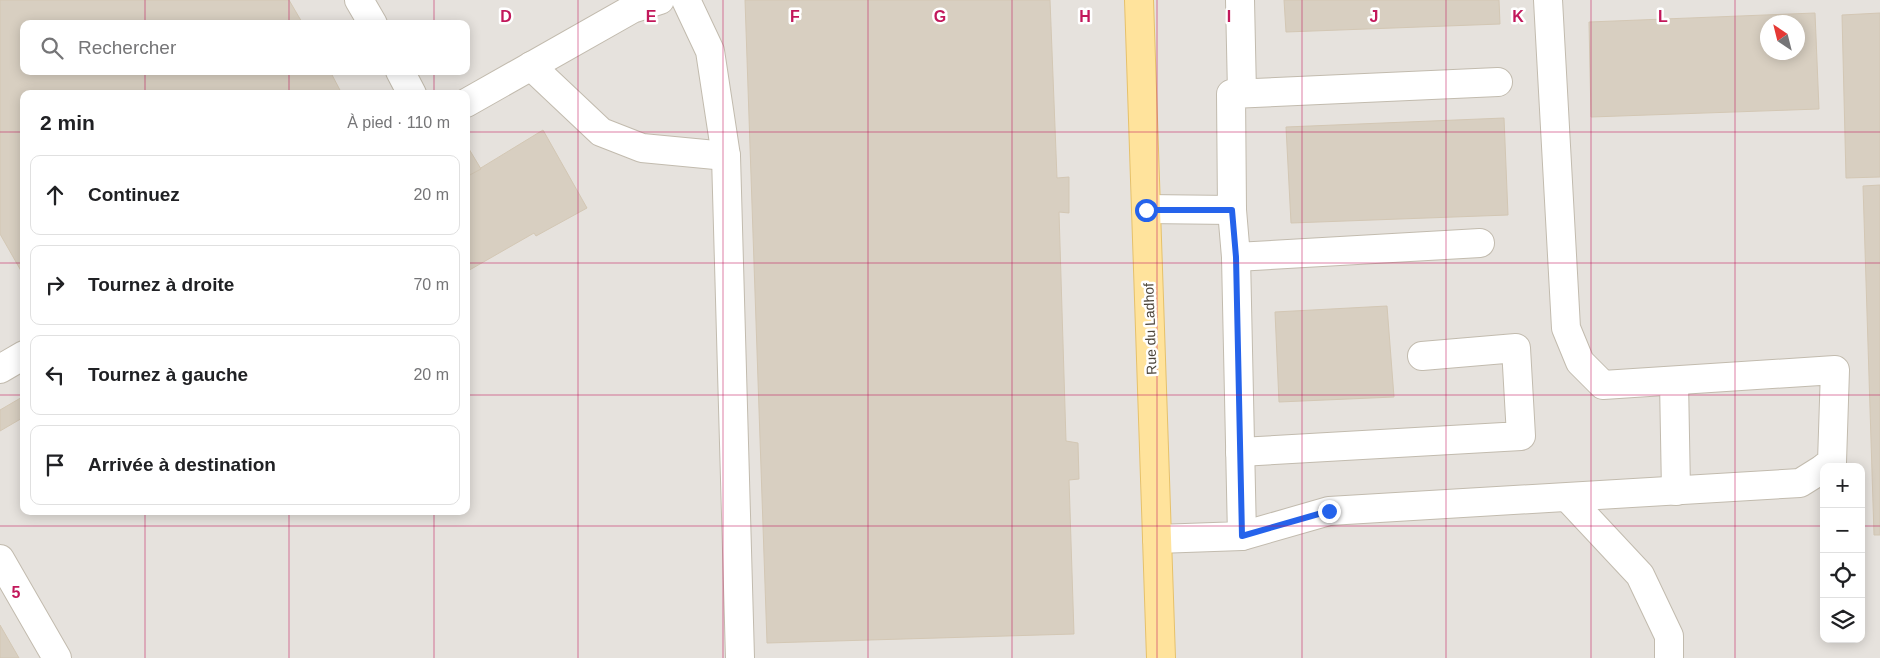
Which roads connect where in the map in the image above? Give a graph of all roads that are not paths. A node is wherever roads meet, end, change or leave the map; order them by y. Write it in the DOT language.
graph roads {
  1 [pos="360,0"];
  2 [pos="660,0"];
  3 [pos="686,0"];
  4 [pos="1139,0"];
  5 [pos="1240,0"];
  6 [pos="1548,0"];
  7 [pos="371,20"];
  8 [pos="531,66"];
  9 [pos="402,75"];
  10 [pos="1498,82"];
  11 [pos="410,90"];
  12 [pos="1242,93"];
  13 [pos="470,101"];
  14 [pos="726,156"];
  15 [pos="1146,210"];
  16 [pos="1232,210"];
  17 [pos="1480,242"];
  18 [pos="1236,257"];
  19 [pos="1422,356"];
  20 [pos="20,357"];
  21 [pos="0,369"];
  22 [pos="1674,380"];
  23 [pos="1240,452"];
  24 [pos="1831,463"];
  25 [pos="1820,470"];
  26 [pos="1676,491"];
  27 [pos="1568,498"];
  28 [pos="1242,536"];
  29 [pos="1157,539"];
  30 [pos="0,560"];
  31 [pos="57,658"];
  32 [pos="740,658"];
  33 [pos="1161,658"];
  34 [pos="1669,658"];
  1 -- 7 [label="lane"];
  2 -- 8 [label="lane"];
  3 -- 14 [label="lane"];
  4 -- 15 [label="main road, Rue du Ladhof"];
  5 -- 12 [label="lane"];
  6 -- 22 [label="lane"];
  8 -- 13 [label="lane"];
  8 -- 14 [label="lane"];
  9 -- 11 [label="lane"];
  10 -- 12 [label="lane"];
  12 -- 16 [label="lane"];
  14 -- 32 [label="lane"];
  15 -- 16 [label="lane"];
  15 -- 29 [label="main road, Rue du Ladhof"];
  16 -- 18 [label="lane"];
  17 -- 18 [label="lane"];
  18 -- 23 [label="lane"];
  19 -- 23 [label="lane"];
  20 -- 21 [label="lane"];
  22 -- 24 [label="lane"];
  22 -- 26 [label="lane"];
  23 -- 28 [label="lane"];
  25 -- 26 [label="lane"];
  26 -- 27 [label="lane"];
  27 -- 28 [label="lane"];
  27 -- 34 [label="lane"];
  28 -- 29 [label="lane"];
  29 -- 33 [label="main road, Rue du Ladhof"];
  30 -- 31 [label="lane"];
}
